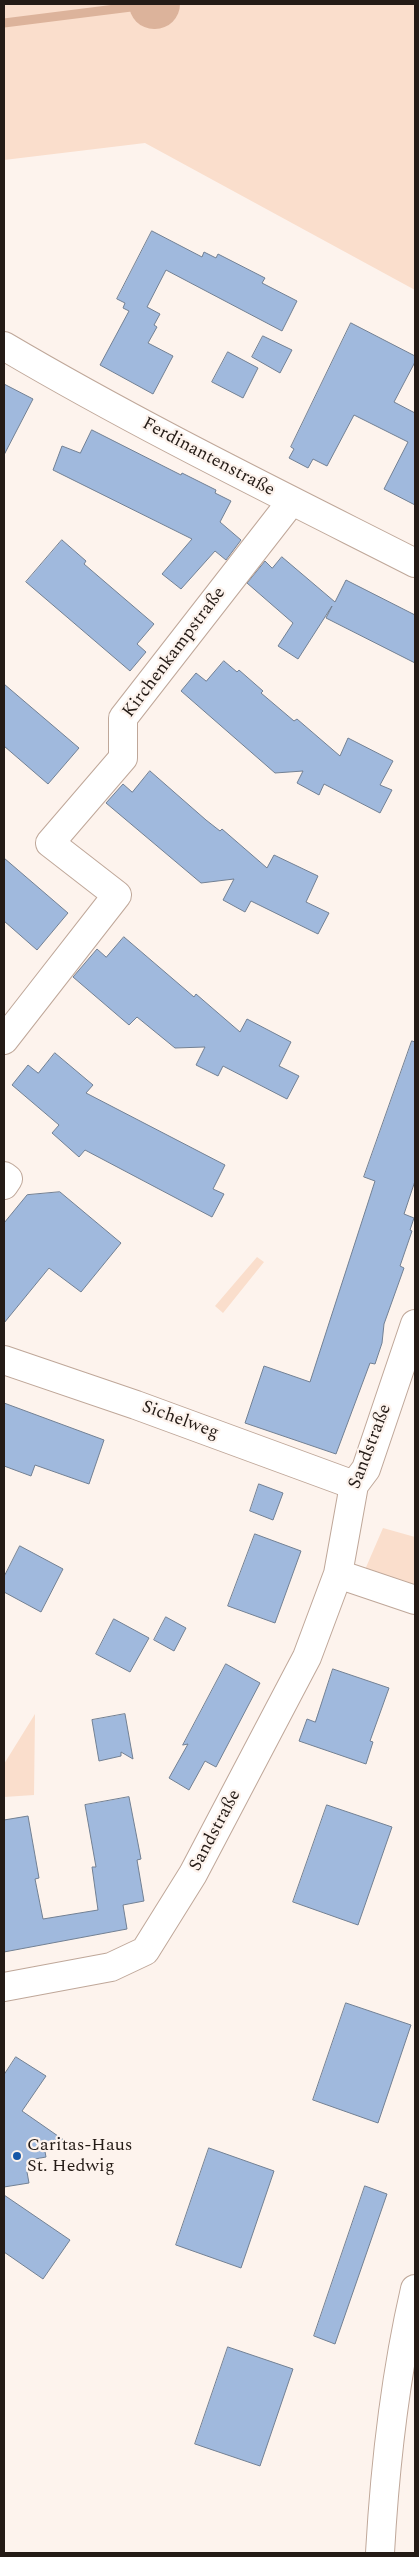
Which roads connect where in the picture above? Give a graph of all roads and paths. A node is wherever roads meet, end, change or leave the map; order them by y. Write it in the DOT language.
graph roads {
  1 [pos="4,346"];
  2 [pos="290,502"];
  3 [pos="415,563"];
  4 [pos="7,1031"];
  5 [pos="4,1176"];
  6 [pos="4,1184"];
  7 [pos="415,1324"];
  8 [pos="4,1360"];
  9 [pos="354,1485"];
  10 [pos="338,1574"];
  11 [pos="415,1600"];
  12 [pos="4,1987"];
  13 [pos="415,2289"];
  14 [pos="411,2329"];
  15 [pos="380,2553"];
  1 -- 2 [label="street, Ferdinantenstraße"];
  2 -- 3 [label="street, Ferdinantenstraße"];
  2 -- 4 [label="street, Kirchenkampstraße"];
  5 -- 6 [label="street"];
  7 -- 9 [label="street, Sandstraße"];
  8 -- 9 [label="street, Sichelweg"];
  9 -- 10 [label="street, Sandstraße"];
  10 -- 11 [label="street"];
  10 -- 12 [label="street, Sandstraße"];
  13 -- 14 [label="street"];
  14 -- 15 [label="street"];
}
